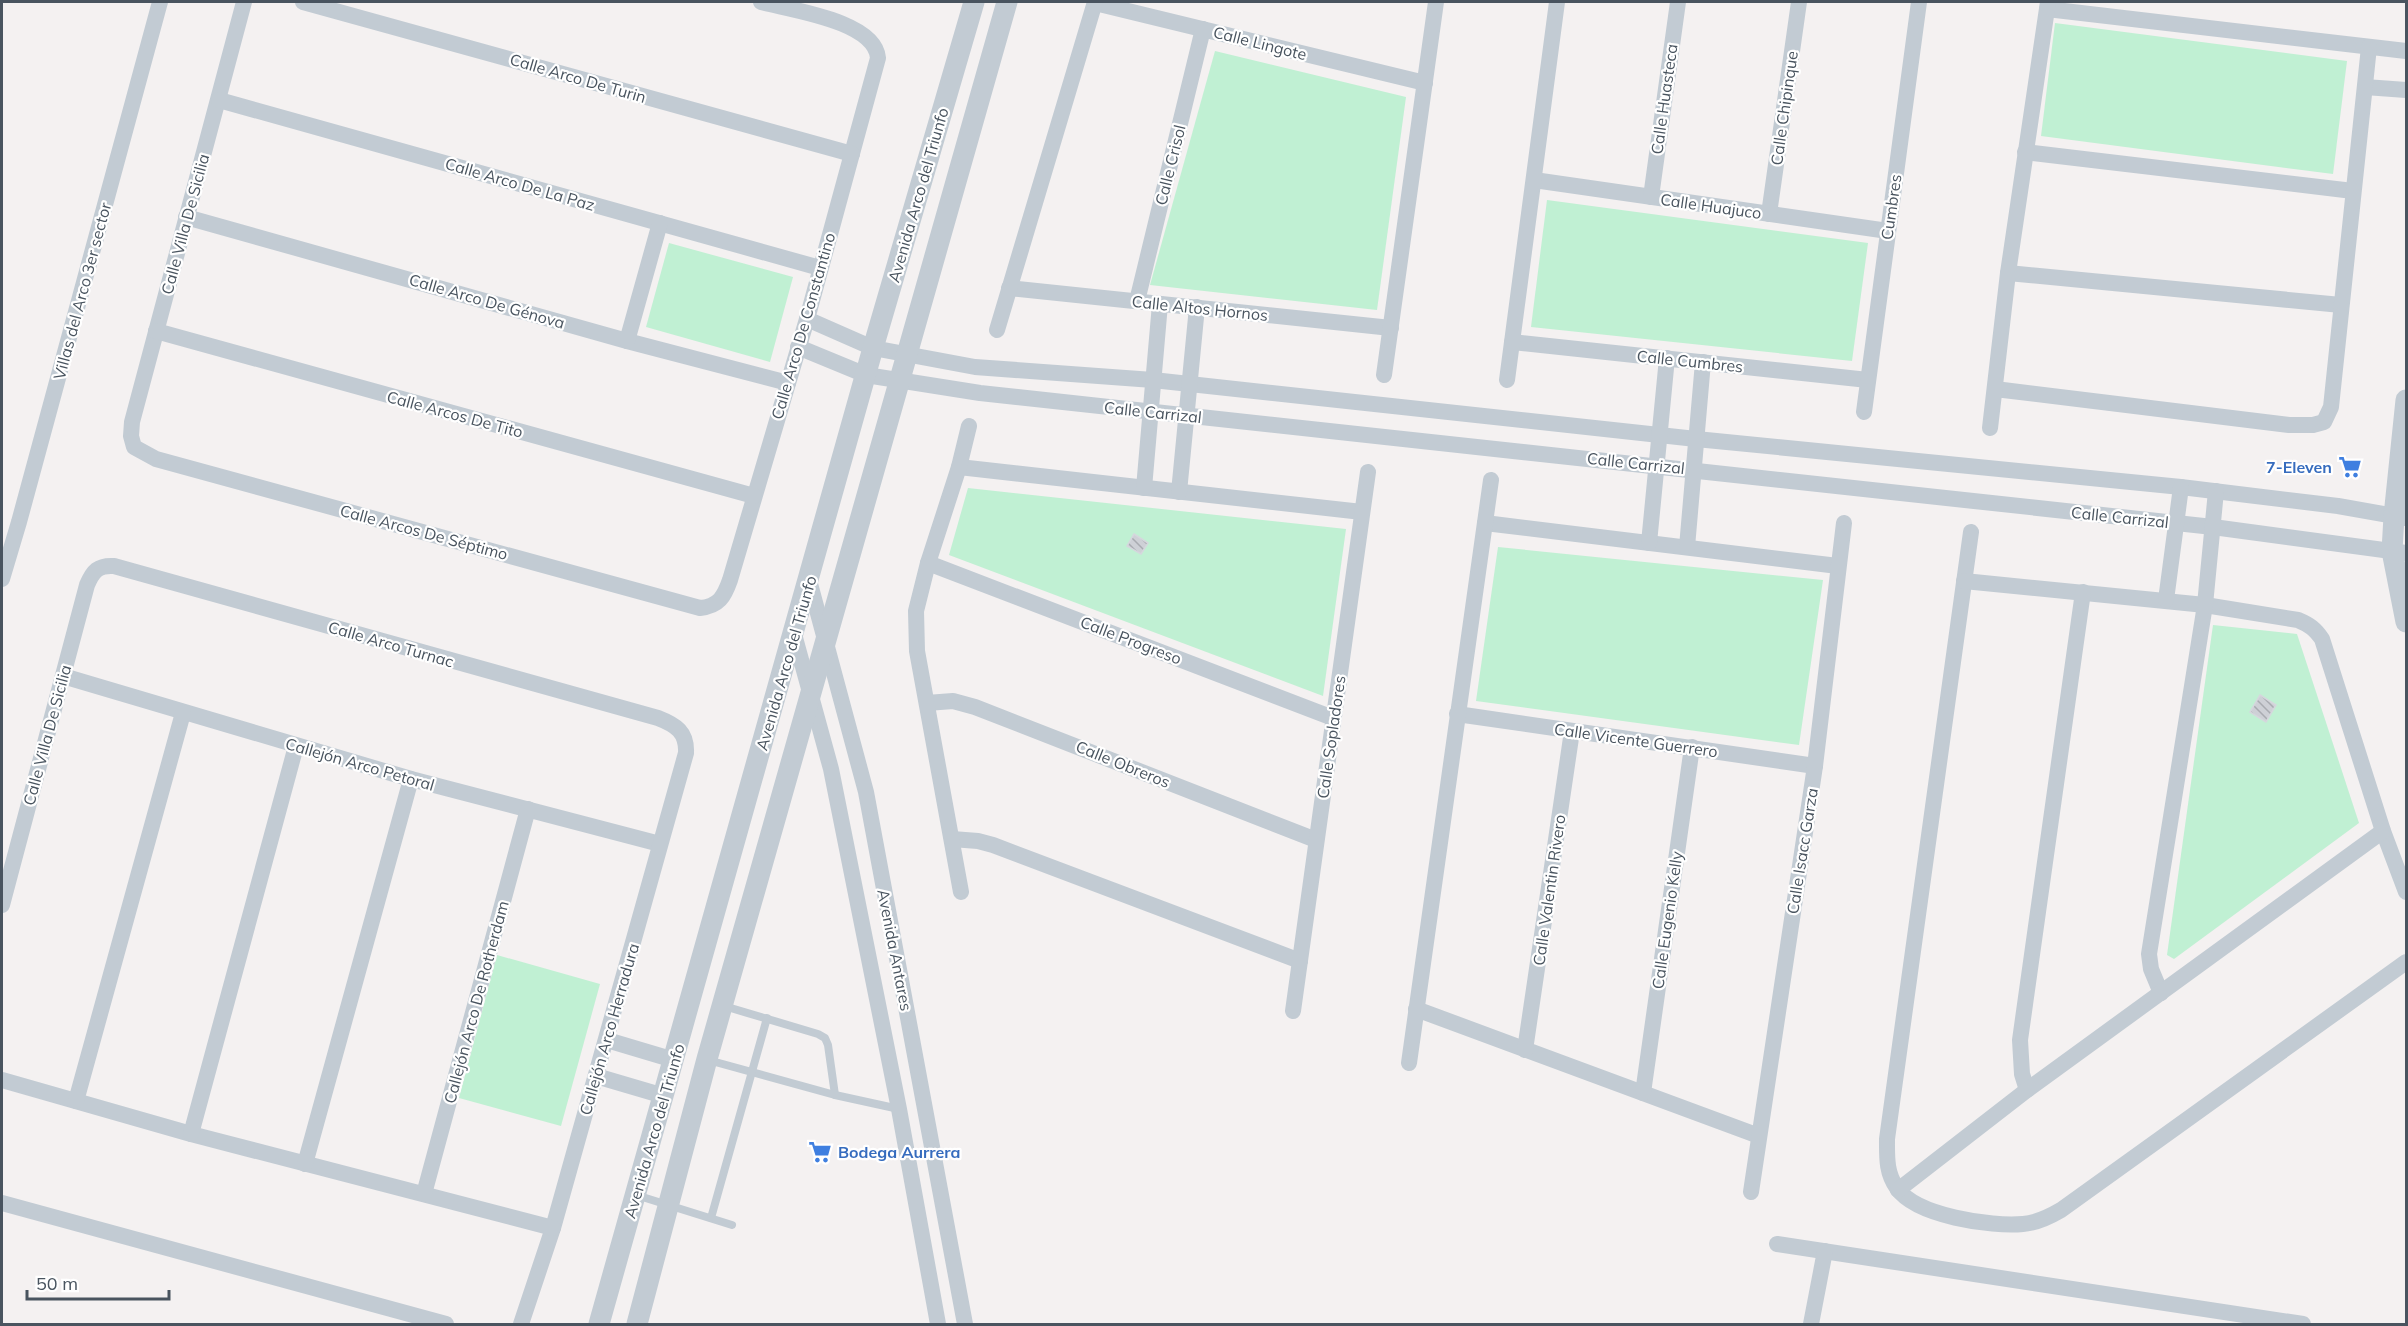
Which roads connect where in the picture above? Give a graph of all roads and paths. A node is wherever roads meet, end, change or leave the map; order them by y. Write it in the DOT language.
graph roads {
  1 [pos="160,2"];
  2 [pos="244,2"];
  3 [pos="303,2"];
  4 [pos="762,2"];
  5 [pos="974,2"];
  6 [pos="1007,2"];
  7 [pos="1095,2"];
  8 [pos="1436,2"];
  9 [pos="1557,2"];
  10 [pos="1678,2"];
  11 [pos="1799,2"];
  12 [pos="1919,2"];
  13 [pos="2047,5"];
  14 [pos="1203,29"];
  15 [pos="2369,47"];
  16 [pos="2406,51"];
  17 [pos="1425,83"];
  18 [pos="2365,87"];
  19 [pos="2406,90"];
  20 [pos="219,100"];
  21 [pos="2025,152"];
  22 [pos="852,154"];
  23 [pos="1534,180"];
  24 [pos="2353,191"];
  25 [pos="1651,197"];
  26 [pos="1769,214"];
  27 [pos="186,217"];
  28 [pos="660,223"];
  29 [pos="1888,231"];
  30 [pos="820,268"];
  31 [pos="2008,273"];
  32 [pos="1009,288"];
  33 [pos="1137,301"];
  34 [pos="1160,304"];
  35 [pos="2341,305"];
  36 [pos="1197,307"];
  37 [pos="807,320"];
  38 [pos="1391,328"];
  39 [pos="998,330"];
  40 [pos="156,332"];
  41 [pos="627,341"];
  42 [pos="1512,342"];
  43 [pos="798,347"];
  44 [pos="873,348"];
  45 [pos="908,356"];
  46 [pos="1667,358"];
  47 [pos="1703,362"];
  48 [pos="866,375"];
  49 [pos="1384,375"];
  50 [pos="1153,380"];
  51 [pos="1506,380"];
  52 [pos="1868,380"];
  53 [pos="901,381"];
  54 [pos="788,383"];
  55 [pos="1189,384"];
  56 [pos="1995,389"];
  57 [pos="2406,400"];
  58 [pos="1150,411"];
  59 [pos="1864,412"];
  60 [pos="1186,415"];
  61 [pos="969,426"];
  62 [pos="1990,428"];
  63 [pos="1660,435"];
  64 [pos="1696,439"];
  65 [pos="135,447"];
  66 [pos="1657,465"];
  67 [pos="959,467"];
  68 [pos="1694,470"];
  69 [pos="1368,472"];
  70 [pos="1491,480"];
  71 [pos="2181,487"];
  72 [pos="1144,488"];
  73 [pos="2216,491"];
  74 [pos="1179,492"];
  75 [pos="754,496"];
  76 [pos="1362,512"];
  77 [pos="2400,517"];
  78 [pos="1485,523"];
  79 [pos="1844,523"];
  80 [pos="2176,523"];
  81 [pos="2213,527"];
  82 [pos="1971,532"];
  83 [pos="1649,543"];
  84 [pos="1687,547"];
  85 [pos="2399,552"];
  86 [pos="928,563"];
  87 [pos="1838,566"];
  88 [pos="98,568"];
  89 [pos="2,579"];
  90 [pos="809,580"];
  91 [pos="1964,581"];
  92 [pos="2083,592"];
  93 [pos="2166,600"];
  94 [pos="717,604"];
  95 [pos="2205,604"];
  96 [pos="2406,622"];
  97 [pos="794,634"];
  98 [pos="826,638"];
  99 [pos="63,676"];
  100 [pos="811,690"];
  101 [pos="927,703"];
  102 [pos="183,713"];
  103 [pos="1457,714"];
  104 [pos="1334,718"];
  105 [pos="1572,730"];
  106 [pos="682,732"];
  107 [pos="296,746"];
  108 [pos="1692,747"];
  109 [pos="1815,766"];
  110 [pos="411,779"];
  111 [pos="528,809"];
  112 [pos="2383,831"];
  113 [pos="952,839"];
  114 [pos="1316,840"];
  115 [pos="660,844"];
  116 [pos="961,892"];
  117 [pos="2406,892"];
  118 [pos="2,905"];
  119 [pos="1300,961"];
  120 [pos="2406,962"];
  121 [pos="2161,993"];
  122 [pos="722,1005"];
  123 [pos="1416,1009"];
  124 [pos="1293,1011"];
  125 [pos="767,1018"];
  126 [pos="606,1040"];
  127 [pos="1525,1050"];
  128 [pos="707,1059"];
  129 [pos="674,1060"];
  130 [pos="1409,1063"];
  131 [pos="752,1073"];
  132 [pos="596,1076"];
  133 [pos="2,1080"];
  134 [pos="2027,1090"];
  135 [pos="1643,1093"];
  136 [pos="836,1095"];
  137 [pos="664,1096"];
  138 [pos="76,1101"];
  139 [pos="899,1109"];
  140 [pos="191,1134"];
  141 [pos="1759,1136"];
  142 [pos="305,1164"];
  143 [pos="1898,1190"];
  144 [pos="1751,1192"];
  145 [pos="424,1194"];
  146 [pos="635,1195"];
  147 [pos="2,1203"];
  148 [pos="669,1205"];
  149 [pos="711,1218"];
  150 [pos="732,1225"];
  151 [pos="553,1228"];
  152 [pos="1777,1244"];
  153 [pos="1825,1251"];
  154 [pos="446,1324"];
  155 [pos="521,1324"];
  156 [pos="598,1324"];
  157 [pos="637,1324"];
  158 [pos="938,1324"];
  159 [pos="965,1324"];
  160 [pos="1811,1324"];
  161 [pos="2303,1324"];
  1 -- 89 [label="street, Villas del Arco 3er sector"];
  2 -- 20 [label="street, Calle Villa De Sicilia"];
  3 -- 22 [label="street, Calle Arco De Turin"];
  4 -- 22 [label="street, Calle Arco De Constantino"];
  5 -- 44 [label="street, Avenida Arco del Triunfo"];
  6 -- 45 [label="street, Avenida Arco del Triunfo"];
  7 -- 14 [label="street, Calle Lingote"];
  7 -- 32 [label="street"];
  8 -- 17 [label="street"];
  9 -- 23 [label="street"];
  10 -- 25 [label="street, Calle Huasteca"];
  11 -- 26 [label="street, Calle Chipinque"];
  12 -- 29 [label="street, Cumbres"];
  13 -- 15 [label="street"];
  13 -- 21 [label="street"];
  14 -- 17 [label="street, Calle Lingote"];
  14 -- 33 [label="street, Calle Crisol"];
  15 -- 16 [label="street"];
  15 -- 18 [label="street"];
  17 -- 38 [label="street"];
  18 -- 19 [label="street"];
  18 -- 24 [label="street"];
  20 -- 27 [label="street, Calle Villa De Sicilia"];
  20 -- 28 [label="street, Calle Arco De La Paz"];
  21 -- 24 [label="street"];
  21 -- 31 [label="street"];
  22 -- 30 [label="street, Calle Arco De Constantino"];
  23 -- 25 [label="street, Calle Huajuco"];
  23 -- 42 [label="street"];
  24 -- 35 [label="street"];
  25 -- 26 [label="street, Calle Huajuco"];
  26 -- 29 [label="street, Calle Huajuco"];
  27 -- 40 [label="street, Calle Villa De Sicilia"];
  27 -- 41 [label="street, Calle Arco De Génova"];
  28 -- 30 [label="street, Calle Arco De La Paz"];
  28 -- 41 [label="street"];
  29 -- 52 [label="street, Cumbres"];
  30 -- 37 [label="street, Calle Arco De Constantino"];
  31 -- 35 [label="street"];
  31 -- 56 [label="street"];
  32 -- 33 [label="street, Calle Altos Hornos"];
  32 -- 39 [label="street"];
  33 -- 34 [label="street, Calle Altos Hornos"];
  34 -- 36 [label="street, Calle Altos Hornos"];
  34 -- 50 [label="street"];
  35 -- 56 [label="street"];
  36 -- 38 [label="street, Calle Altos Hornos"];
  36 -- 55 [label="street"];
  37 -- 43 [label="street, Calle Arco De Constantino"];
  37 -- 44 [label="street, Calle Carrizal"];
  38 -- 49 [label="street"];
  40 -- 65 [label="street, Calle Villa De Sicilia"];
  40 -- 75 [label="street, Calle Arcos De Tito"];
  41 -- 54 [label="street, Calle Arco De Génova"];
  42 -- 46 [label="street, Calle Cumbres"];
  42 -- 51 [label="street"];
  43 -- 48 [label="street, Calle Carrizal"];
  43 -- 54 [label="street, Calle Arco De Constantino"];
  44 -- 45 [label="street, Calle Carrizal"];
  44 -- 48 [label="street, Avenida Arco del Triunfo"];
  45 -- 50 [label="street, Calle Carrizal"];
  45 -- 53 [label="street, Avenida Arco del Triunfo"];
  46 -- 47 [label="street, Calle Cumbres"];
  46 -- 63 [label="street"];
  47 -- 52 [label="street, Calle Cumbres"];
  47 -- 64 [label="street"];
  48 -- 53 [label="street, Calle Carrizal"];
  48 -- 90 [label="street, Avenida Arco del Triunfo"];
  50 -- 55 [label="street, Calle Carrizal"];
  50 -- 58 [label="street"];
  52 -- 59 [label="street, Cumbres"];
  53 -- 58 [label="street, Calle Carrizal"];
  53 -- 98 [label="street, Avenida Arco del Triunfo"];
  54 -- 75 [label="street, Calle Arco De Constantino"];
  55 -- 60 [label="street"];
  55 -- 63 [label="street, Calle Carrizal"];
  56 -- 62 [label="street"];
  57 -- 77 [label="street"];
  58 -- 60 [label="street, Calle Carrizal"];
  58 -- 72 [label="street"];
  60 -- 66 [label="street, Calle Carrizal"];
  60 -- 74 [label="street"];
  61 -- 67 [label="street"];
  63 -- 64 [label="street, Calle Carrizal"];
  63 -- 66 [label="street"];
  64 -- 68 [label="street"];
  64 -- 71 [label="street, Calle Carrizal"];
  65 -- 94 [label="street, Calle Arcos De Séptimo"];
  66 -- 68 [label="street, Calle Carrizal"];
  66 -- 83 [label="street"];
  67 -- 72 [label="street"];
  67 -- 86 [label="street"];
  68 -- 80 [label="street, Calle Carrizal"];
  68 -- 84 [label="street"];
  69 -- 76 [label="street, Calle Sopladores"];
  70 -- 78 [label="street"];
  71 -- 73 [label="street, Calle Carrizal"];
  71 -- 80 [label="street"];
  72 -- 74 [label="street"];
  73 -- 77 [label="street, Calle Carrizal"];
  73 -- 81 [label="street"];
  74 -- 76 [label="street"];
  75 -- 94 [label="street, Calle Arco De Constantino"];
  76 -- 104 [label="street, Calle Sopladores"];
  77 -- 85 [label="street"];
  78 -- 83 [label="street"];
  78 -- 103 [label="street"];
  79 -- 87 [label="street, Calle Isacc Garza"];
  80 -- 81 [label="street, Calle Carrizal"];
  80 -- 93 [label="street"];
  81 -- 85 [label="street, Calle Carrizal"];
  81 -- 95 [label="street"];
  82 -- 91 [label="street"];
  83 -- 84 [label="street"];
  84 -- 87 [label="street"];
  85 -- 96 [label="street"];
  86 -- 101 [label="street"];
  86 -- 104 [label="street, Calle Progreso"];
  87 -- 109 [label="street, Calle Isacc Garza"];
  88 -- 99 [label="street, Calle Villa De Sicilia"];
  88 -- 106 [label="street, Calle Arco Turnac"];
  90 -- 97 [label="street, Avenida Arco del Triunfo"];
  90 -- 98 [label="street, Avenida Antares"];
  91 -- 92 [label="street"];
  91 -- 143 [label="street"];
  92 -- 93 [label="street"];
  92 -- 134 [label="street"];
  93 -- 95 [label="street"];
  95 -- 112 [label="street"];
  95 -- 121 [label="street"];
  97 -- 100 [label="street, Avenida Antares"];
  97 -- 129 [label="street, Avenida Arco del Triunfo"];
  98 -- 100 [label="street, Avenida Arco del Triunfo"];
  98 -- 159 [label="street, Avenida Antares"];
  99 -- 102 [label="street, Callejón Arco Petoral"];
  99 -- 118 [label="street, Calle Villa De Sicilia"];
  100 -- 122 [label="street, Avenida Arco del Triunfo"];
  100 -- 139 [label="street, Avenida Antares"];
  101 -- 113 [label="street"];
  101 -- 114 [label="street, Calle Obreros"];
  102 -- 107 [label="street, Callejón Arco Petoral"];
  102 -- 138 [label="street"];
  103 -- 105 [label="street, Calle Vicente Guerrero"];
  103 -- 123 [label="street"];
  104 -- 114 [label="street, Calle Sopladores"];
  105 -- 108 [label="street, Calle Vicente Guerrero"];
  105 -- 127 [label="street, Calle Valentin Rivero"];
  106 -- 115 [label="street, Callejón Arco Herradura"];
  107 -- 110 [label="street, Callejón Arco Petoral"];
  107 -- 140 [label="street"];
  108 -- 109 [label="street, Calle Vicente Guerrero"];
  108 -- 135 [label="street, Calle Eugenio Kelly"];
  109 -- 141 [label="street, Calle Isacc Garza"];
  110 -- 111 [label="street, Callejón Arco Petoral"];
  110 -- 142 [label="street"];
  111 -- 115 [label="street, Callejón Arco Petoral"];
  111 -- 145 [label="street, Callejón Arco De Rotherdam"];
  112 -- 117 [label="street"];
  112 -- 121 [label="street"];
  113 -- 116 [label="street"];
  113 -- 119 [label="street"];
  114 -- 119 [label="street, Calle Sopladores"];
  115 -- 126 [label="street, Callejón Arco Herradura"];
  119 -- 124 [label="street, Calle Sopladores"];
  120 -- 143 [label="street"];
  121 -- 134 [label="street"];
  122 -- 125 [label="lane"];
  122 -- 128 [label="street, Avenida Arco del Triunfo"];
  123 -- 127 [label="street"];
  123 -- 130 [label="street"];
  125 -- 131 [label="lane"];
  125 -- 136 [label="lane"];
  126 -- 129 [label="street"];
  126 -- 132 [label="street, Callejón Arco Herradura"];
  127 -- 135 [label="street"];
  128 -- 131 [label="lane"];
  128 -- 148 [label="street, Avenida Arco del Triunfo"];
  129 -- 137 [label="street, Avenida Arco del Triunfo"];
  131 -- 136 [label="lane"];
  131 -- 149 [label="lane"];
  132 -- 137 [label="street"];
  132 -- 151 [label="street, Callejón Arco Herradura"];
  133 -- 138 [label="street"];
  134 -- 143 [label="street"];
  135 -- 141 [label="street"];
  136 -- 139 [label="lane"];
  137 -- 146 [label="street, Avenida Arco del Triunfo"];
  138 -- 140 [label="street"];
  139 -- 158 [label="street, Avenida Antares"];
  140 -- 142 [label="street"];
  141 -- 144 [label="street, Calle Isacc Garza"];
  142 -- 145 [label="street"];
  145 -- 151 [label="street"];
  146 -- 148 [label="lane"];
  146 -- 156 [label="street, Avenida Arco del Triunfo"];
  147 -- 154 [label="street"];
  148 -- 149 [label="lane"];
  148 -- 157 [label="street, Avenida Arco del Triunfo"];
  149 -- 150 [label="lane"];
  151 -- 155 [label="street, Callejón Arco Herradura"];
  152 -- 153 [label="street"];
  153 -- 160 [label="street"];
  153 -- 161 [label="street"];
}
